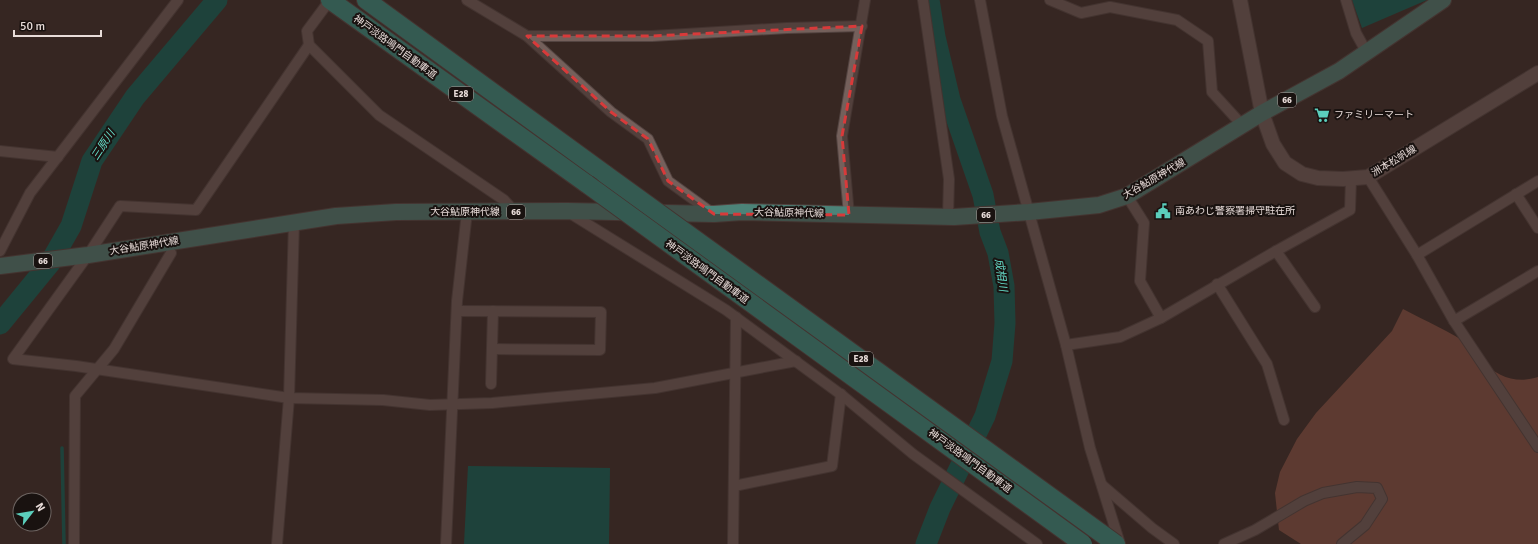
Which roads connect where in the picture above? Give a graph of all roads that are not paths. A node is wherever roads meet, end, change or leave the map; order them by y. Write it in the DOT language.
graph roads {
  1 [pos="178,0"];
  2 [pos="366,0"];
  3 [pos="468,0"];
  4 [pos="865,0"];
  5 [pos="923,0"];
  6 [pos="980,0"];
  7 [pos="1050,0"];
  8 [pos="1240,0"];
  9 [pos="1346,0"];
  10 [pos="1443,0"];
  11 [pos="331,1"];
  12 [pos="1126,5"];
  13 [pos="862,26"];
  14 [pos="527,36"];
  15 [pos="309,45"];
  16 [pos="1367,52"];
  17 [pos="1538,73"];
  18 [pos="1262,114"];
  19 [pos="1243,126"];
  20 [pos="0,151"];
  21 [pos="58,157"];
  22 [pos="1368,178"];
  23 [pos="1351,179"];
  24 [pos="1538,181"];
  25 [pos="1516,194"];
  26 [pos="1127,196"];
  27 [pos="567,211"];
  28 [pos="467,212"];
  29 [pos="514,212"];
  30 [pos="1024,213"];
  31 [pos="714,214"];
  32 [pos="849,215"];
  33 [pos="951,217"];
  34 [pos="294,222"];
  35 [pos="1538,228"];
  36 [pos="1276,251"];
  37 [pos="171,253"];
  38 [pos="84,255"];
  39 [pos="1417,255"];
  40 [pos="2,261"];
  41 [pos="1538,271"];
  42 [pos="1217,284"];
  43 [pos="1315,307"];
  44 [pos="457,311"];
  45 [pos="494,311"];
  46 [pos="736,317"];
  47 [pos="1161,318"];
  48 [pos="1454,321"];
  49 [pos="1066,345"];
  50 [pos="493,349"];
  51 [pos="796,361"];
  52 [pos="97,369"];
  53 [pos="736,373"];
  54 [pos="491,384"];
  55 [pos="841,394"];
  56 [pos="289,398"];
  57 [pos="453,404"];
  58 [pos="1284,420"];
  59 [pos="1538,447"];
  60 [pos="1102,484"];
  61 [pos="734,486"];
  62 [pos="1033,543"];
  63 [pos="74,544"];
  64 [pos="277,544"];
  65 [pos="446,544"];
  66 [pos="733,544"];
  67 [pos="1083,544"];
  68 [pos="1116,544"];
  69 [pos="1120,544"];
  70 [pos="1174,544"];
  71 [pos="1224,544"];
  72 [pos="1342,544"];
  1 -- 21 [label="street"];
  2 -- 68 [label="highway, 神戸淡路鳴門自動車道 / E28, bridge"];
  3 -- 14 [label="street"];
  4 -- 13 [label="street"];
  5 -- 33 [label="street"];
  6 -- 30 [label="street"];
  7 -- 12 [label="street"];
  8 -- 18 [label="main road, 洲本松帆線"];
  9 -- 16 [label="street"];
  10 -- 16 [label="main road, 大谷鮎原神代線 / 66"];
  11 -- 15 [label="street"];
  11 -- 67 [label="highway, 神戸淡路鳴門自動車道 / E28, bridge"];
  12 -- 19 [label="street"];
  13 -- 14 [label="street"];
  13 -- 32 [label="street"];
  14 -- 31 [label="street"];
  15 -- 29 [label="street"];
  15 -- 38 [label="street"];
  16 -- 18 [label="main road, 大谷鮎原神代線 / 66"];
  17 -- 22 [label="main road, 洲本松帆線"];
  18 -- 19 [label="main road, 大谷鮎原神代線 / 66"];
  18 -- 23 [label="main road, 洲本松帆線"];
  19 -- 26 [label="main road, 大谷鮎原神代線 / 66"];
  20 -- 21 [label="street"];
  21 -- 40 [label="street"];
  22 -- 23 [label="main road, 洲本松帆線"];
  22 -- 39 [label="street"];
  23 -- 36 [label="street"];
  24 -- 25 [label="street"];
  25 -- 35 [label="street"];
  25 -- 39 [label="street"];
  26 -- 30 [label="main road, 大谷鮎原神代線 / 66"];
  26 -- 47 [label="street"];
  27 -- 29 [label="main road, 大谷鮎原神代線 / 66"];
  27 -- 31 [label="main road, 大谷鮎原神代線 / 66"];
  27 -- 46 [label="street"];
  28 -- 29 [label="main road, 大谷鮎原神代線 / 66"];
  28 -- 34 [label="main road, 大谷鮎原神代線 / 66"];
  28 -- 44 [label="street"];
  30 -- 33 [label="main road, 大谷鮎原神代線 / 66"];
  30 -- 49 [label="street"];
  31 -- 32 [label="main road, 大谷鮎原神代線 / 66"];
  32 -- 33 [label="main road, 大谷鮎原神代線 / 66"];
  34 -- 38 [label="main road, 大谷鮎原神代線 / 66"];
  34 -- 56 [label="street"];
  36 -- 42 [label="street"];
  36 -- 43 [label="street"];
  37 -- 52 [label="street"];
  38 -- 40 [label="main road, 66"];
  38 -- 52 [label="street"];
  39 -- 48 [label="street"];
  41 -- 48 [label="street"];
  42 -- 47 [label="street"];
  42 -- 58 [label="street"];
  44 -- 45 [label="street"];
  44 -- 57 [label="street"];
  45 -- 50 [label="street"];
  45 -- 50 [label="street"];
  46 -- 51 [label="street"];
  46 -- 53 [label="street"];
  47 -- 49 [label="street"];
  48 -- 59 [label="street"];
  49 -- 60 [label="street"];
  50 -- 54 [label="street"];
  51 -- 53 [label="street"];
  51 -- 55 [label="street"];
  52 -- 56 [label="street"];
  52 -- 63 [label="street"];
  53 -- 57 [label="street"];
  53 -- 61 [label="street"];
  55 -- 61 [label="street"];
  55 -- 62 [label="street"];
  56 -- 57 [label="street"];
  56 -- 64 [label="street"];
  57 -- 65 [label="street"];
  60 -- 69 [label="street"];
  60 -- 70 [label="street"];
  61 -- 66 [label="street"];
  71 -- 72 [label="street"];
}
